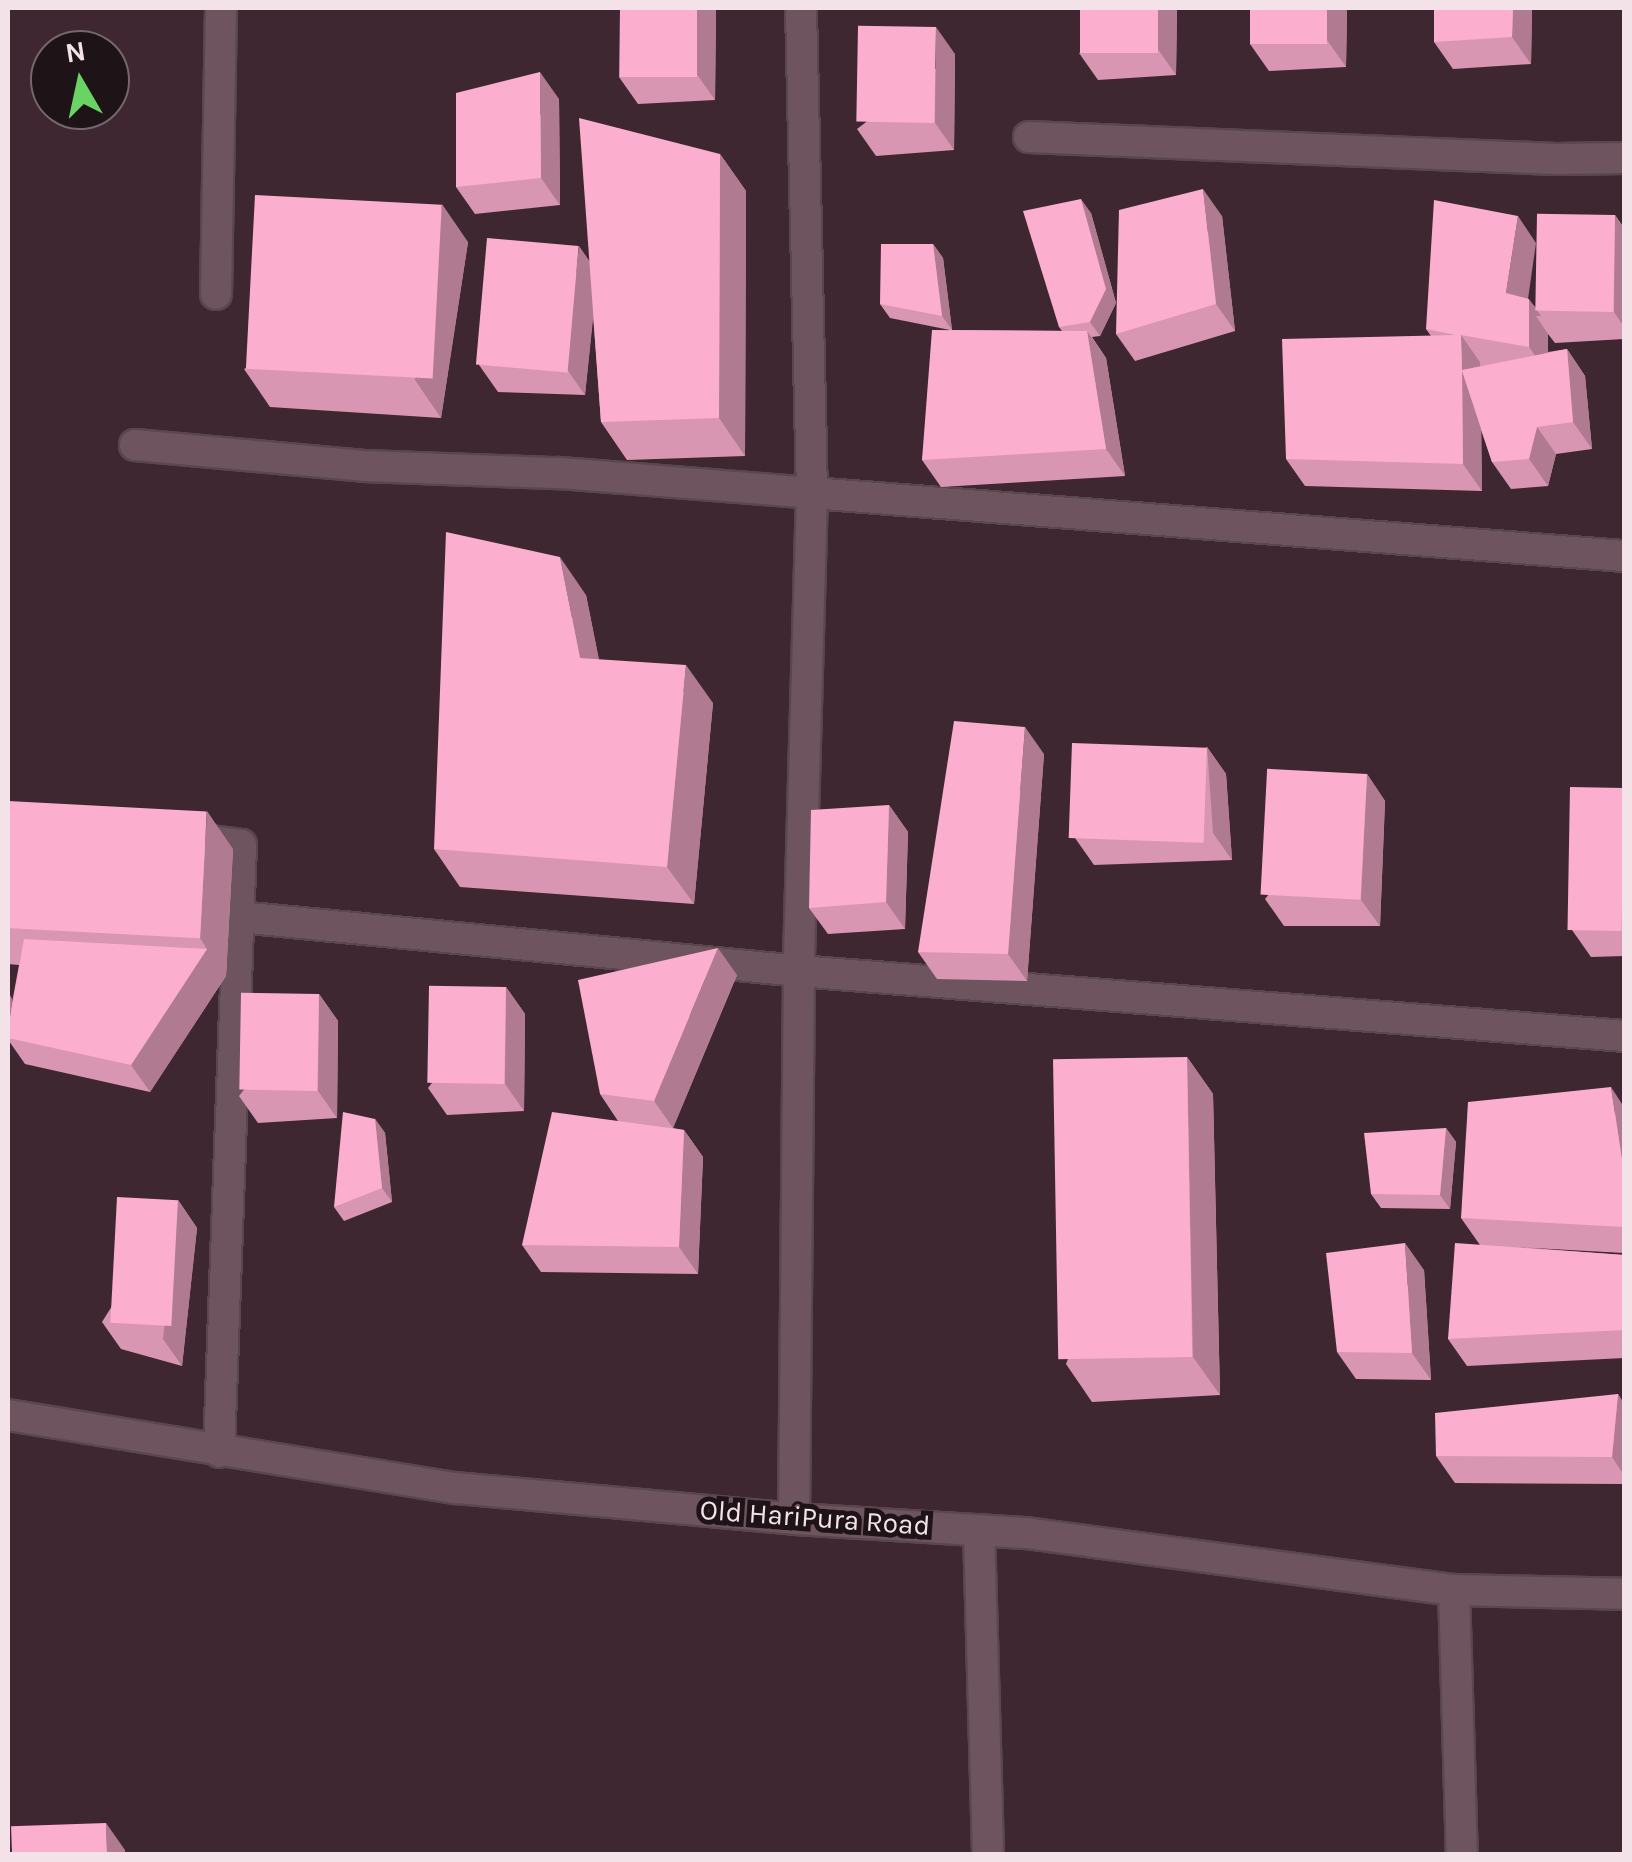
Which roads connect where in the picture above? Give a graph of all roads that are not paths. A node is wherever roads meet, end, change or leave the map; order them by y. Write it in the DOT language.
graph roads {
  1 [pos="222,8"];
  2 [pos="802,8"];
  3 [pos="1030,137"];
  4 [pos="1624,158"];
  5 [pos="216,294"];
  6 [pos="134,446"];
  7 [pos="812,493"];
  8 [pos="1624,556"];
  9 [pos="163,834"];
  10 [pos="238,917"];
  11 [pos="798,971"];
  12 [pos="1624,1036"];
  13 [pos="8,1414"];
  14 [pos="219,1452"];
  15 [pos="794,1519"];
  16 [pos="979,1530"];
  17 [pos="1454,1590"];
  18 [pos="1624,1594"];
  19 [pos="988,1854"];
  20 [pos="1462,1854"];
  1 -- 5 [label="street"];
  2 -- 7 [label="street"];
  3 -- 4 [label="street"];
  6 -- 7 [label="street"];
  7 -- 8 [label="street"];
  7 -- 11 [label="street"];
  9 -- 10 [label="street"];
  10 -- 11 [label="street"];
  10 -- 14 [label="street"];
  11 -- 12 [label="street"];
  11 -- 15 [label="street"];
  13 -- 14 [label="street, Old HariPura Road"];
  14 -- 15 [label="street, Old HariPura Road"];
  15 -- 16 [label="street, Old HariPura Road"];
  16 -- 17 [label="street, Old HariPura Road"];
  16 -- 19 [label="street"];
  17 -- 18 [label="street, Old HariPura Road"];
  17 -- 20 [label="street"];
}
